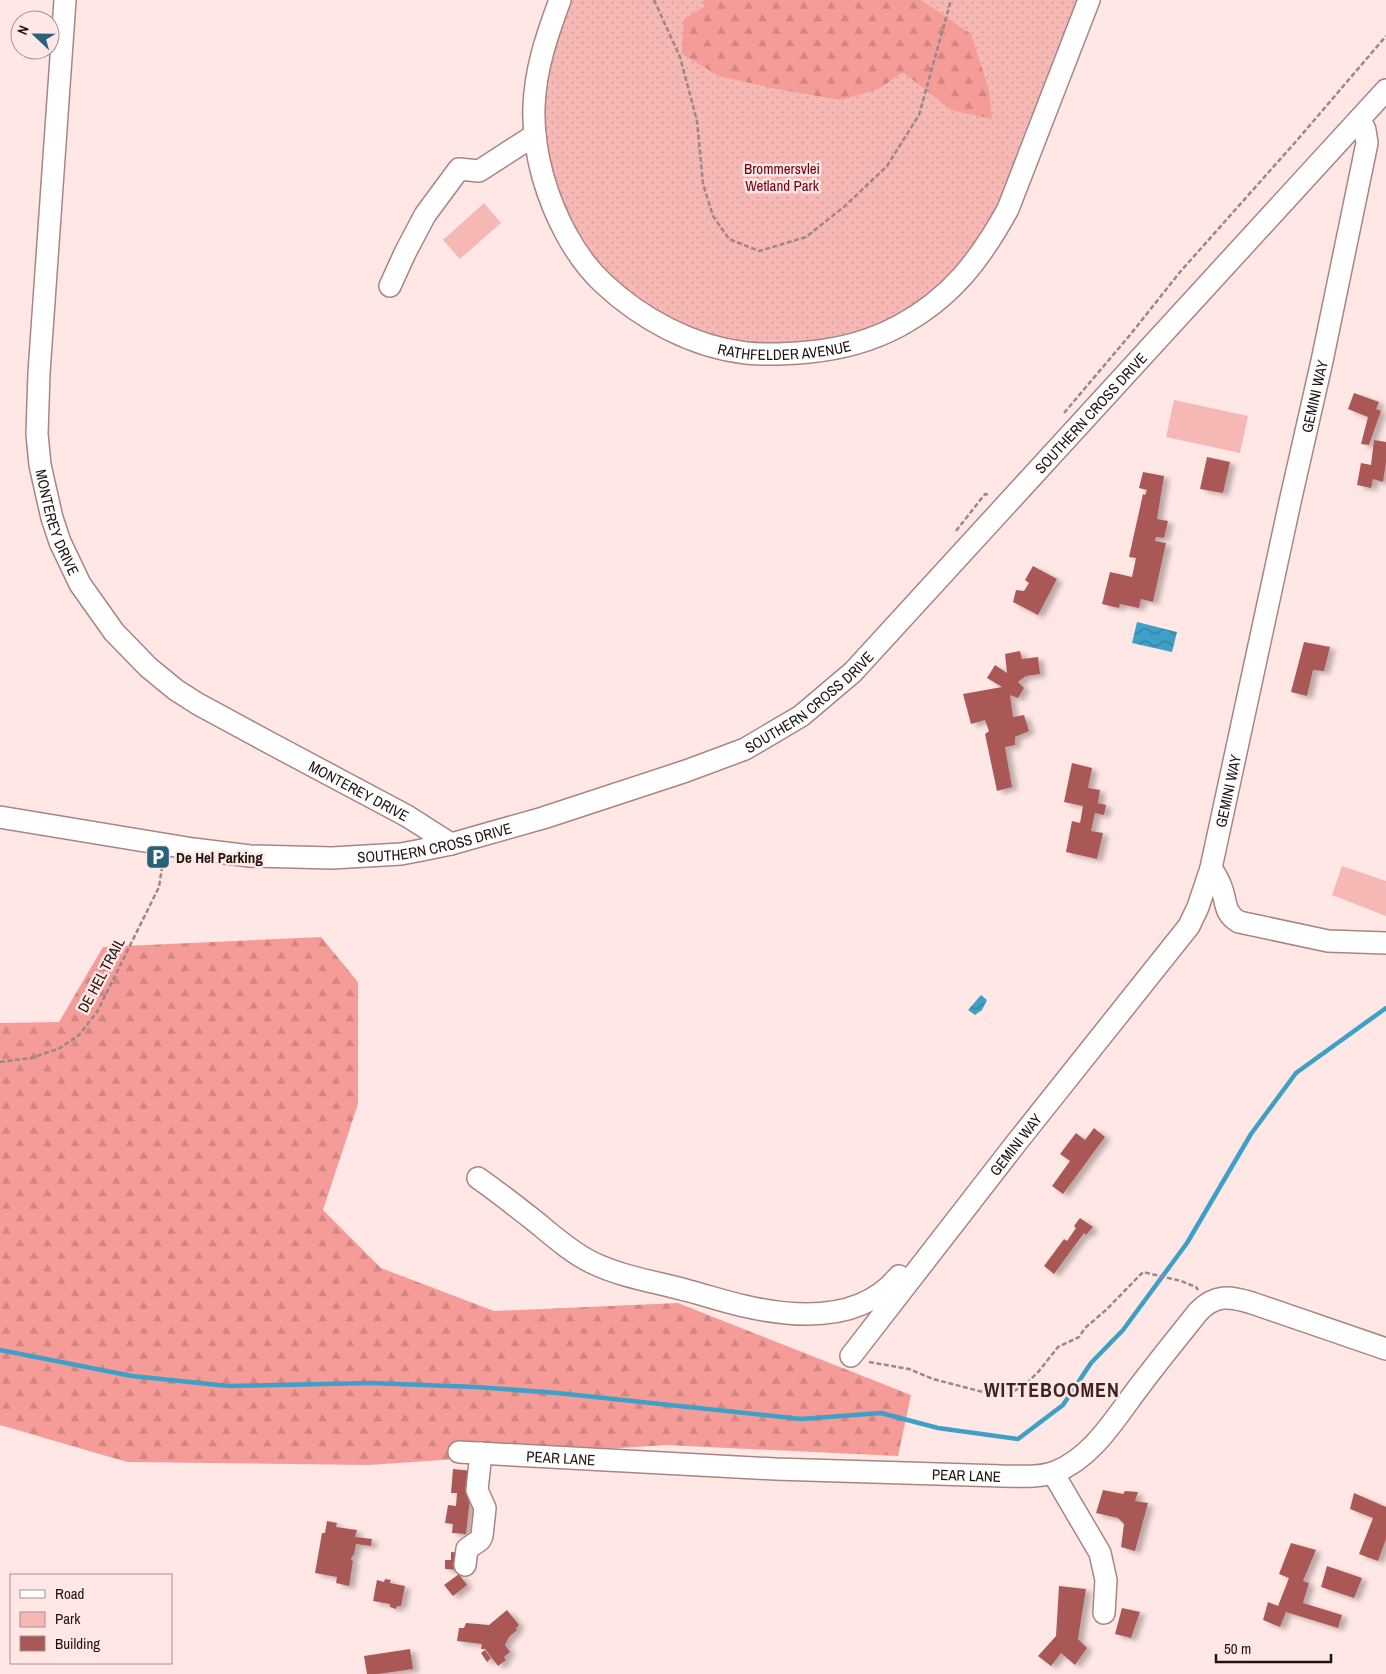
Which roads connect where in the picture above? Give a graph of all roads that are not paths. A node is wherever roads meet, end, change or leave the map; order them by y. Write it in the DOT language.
graph roads {
  1 [pos="65,0"];
  2 [pos="560,0"];
  3 [pos="1089,0"];
  4 [pos="1386,90"];
  5 [pos="1360,119"];
  6 [pos="535,135"];
  7 [pos="390,286"];
  8 [pos="0,817"];
  9 [pos="451,844"];
  10 [pos="1212,868"];
  11 [pos="1386,943"];
  12 [pos="1016,1142"];
  13 [pos="478,1178"];
  14 [pos="1386,1349"];
  15 [pos="854,1353"];
  16 [pos="459,1452"];
  17 [pos="481,1453"];
  18 [pos="1053,1473"];
  19 [pos="465,1565"];
  20 [pos="1104,1613"];
  1 -- 9 [label="street, MONTEREY DRIVE"];
  2 -- 6 [label="street, RATHFELDER AVENUE"];
  3 -- 6 [label="street, RATHFELDER AVENUE"];
  4 -- 5 [label="street, SOUTHERN CROSS DRIVE"];
  5 -- 9 [label="street, SOUTHERN CROSS DRIVE"];
  5 -- 10 [label="street, GEMINI WAY"];
  6 -- 7 [label="street"];
  8 -- 9 [label="street, SOUTHERN CROSS DRIVE"];
  10 -- 11 [label="street"];
  10 -- 12 [label="street, GEMINI WAY"];
  12 -- 13 [label="street"];
  12 -- 15 [label="street, GEMINI WAY"];
  14 -- 18 [label="street, PEAR LANE"];
  16 -- 17 [label="street, PEAR LANE"];
  17 -- 18 [label="street, PEAR LANE"];
  17 -- 19 [label="street"];
  18 -- 20 [label="street"];
}
